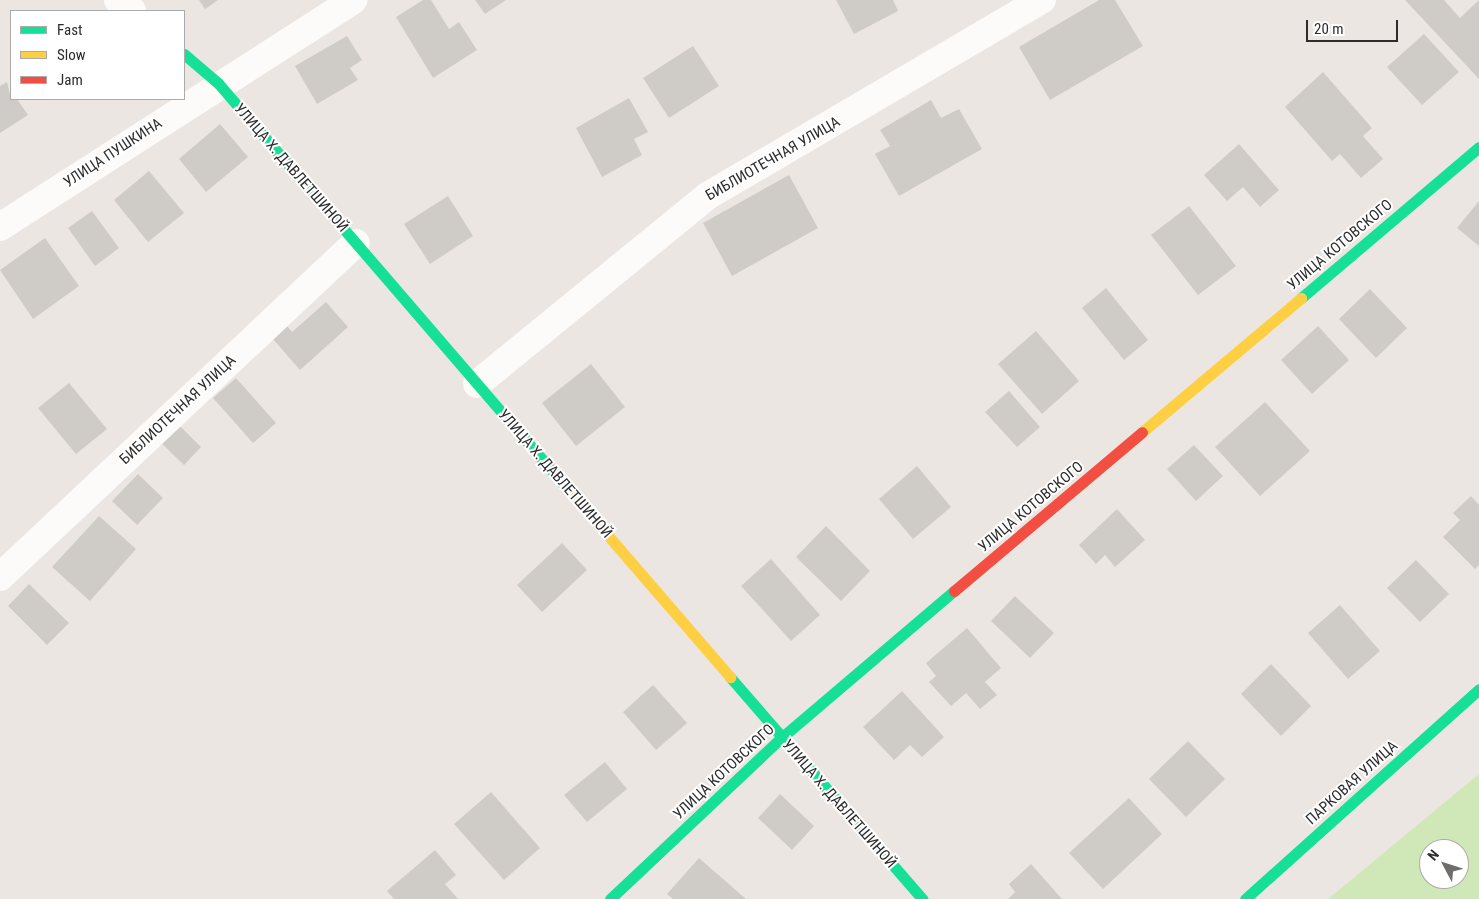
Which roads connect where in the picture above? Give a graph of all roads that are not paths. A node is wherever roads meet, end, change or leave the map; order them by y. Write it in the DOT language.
graph roads {
  1 [pos="118,0"];
  2 [pos="353,0"];
  3 [pos="1042,0"];
  4 [pos="131,10"];
  5 [pos="185,55"];
  6 [pos="218,83"];
  7 [pos="1479,147"];
  8 [pos="0,227"];
  9 [pos="356,243"];
  10 [pos="478,384"];
  11 [pos="0,577"];
  12 [pos="1479,689"];
  13 [pos="781,738"];
  14 [pos="610,899"];
  15 [pos="922,899"];
  16 [pos="1245,899"];
  1 -- 4 [label="street"];
  2 -- 6 [label="street, УЛИЦА ПУШКИНА"];
  3 -- 10 [label="street, БИБЛИОТЕЧНАЯ УЛИЦА"];
  5 -- 6 [label="street, УЛИЦА Х. ДАВЛЕТШИНОЙ"];
  6 -- 8 [label="street, УЛИЦА ПУШКИНА"];
  6 -- 9 [label="street, УЛИЦА Х. ДАВЛЕТШИНОЙ"];
  7 -- 13 [label="street, УЛИЦА КОТОВСКОГО"];
  9 -- 10 [label="street, УЛИЦА Х. ДАВЛЕТШИНОЙ"];
  9 -- 11 [label="street, БИБЛИОТЕЧНАЯ УЛИЦА"];
  10 -- 13 [label="street, УЛИЦА Х. ДАВЛЕТШИНОЙ"];
  12 -- 16 [label="street, ПАРКОВАЯ УЛИЦА"];
  13 -- 14 [label="street, УЛИЦА КОТОВСКОГО"];
  13 -- 15 [label="street, УЛИЦА Х. ДАВЛЕТШИНОЙ"];
}
